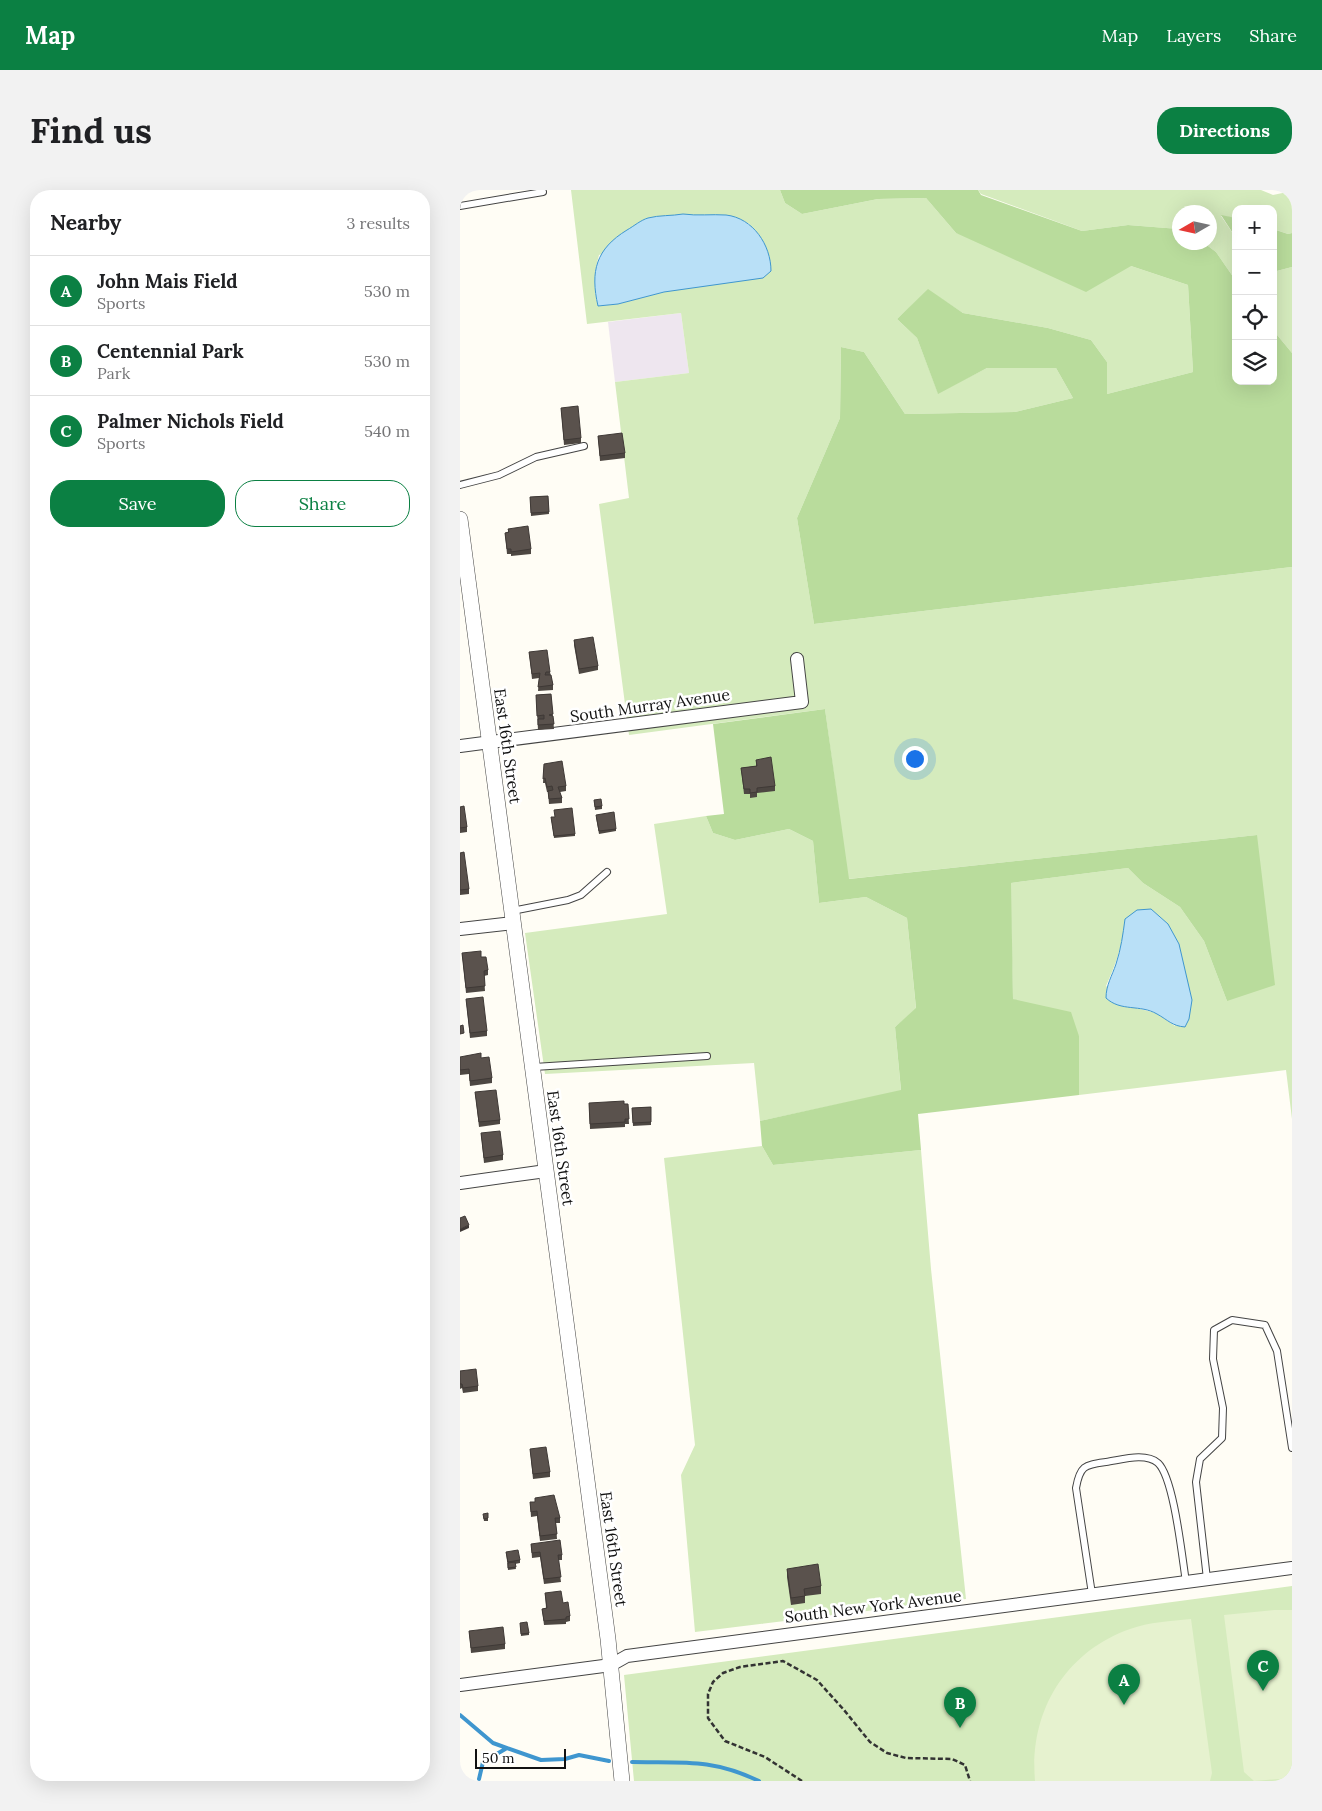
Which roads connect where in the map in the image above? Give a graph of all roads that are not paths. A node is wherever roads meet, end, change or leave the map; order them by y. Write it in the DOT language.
graph roads {
  1 [pos="543,192"];
  2 [pos="460,206"];
  3 [pos="584,446"];
  4 [pos="460,485"];
  5 [pos="460,519"];
  6 [pos="462,553"];
  7 [pos="797,659"];
  8 [pos="490,743"];
  9 [pos="460,746"];
  10 [pos="607,872"];
  11 [pos="512,917"];
  12 [pos="460,929"];
  13 [pos="707,1056"];
  14 [pos="532,1067"];
  15 [pos="546,1171"];
  16 [pos="460,1183"];
  17 [pos="1292,1448"];
  18 [pos="1292,1568"];
  19 [pos="1207,1579"];
  20 [pos="1186,1582"];
  21 [pos="1092,1594"];
  22 [pos="611,1665"];
  23 [pos="460,1685"];
  24 [pos="622,1781"];
  1 -- 2 [label="lane"];
  3 -- 4 [label="lane"];
  5 -- 6 [label="street, East 16th Street"];
  6 -- 8 [label="street, East 16th Street"];
  7 -- 8 [label="street, South Murray Avenue"];
  8 -- 9 [label="street, South Murray Avenue"];
  8 -- 11 [label="street, East 16th Street"];
  10 -- 11 [label="lane"];
  11 -- 12 [label="street"];
  11 -- 14 [label="street, East 16th Street"];
  13 -- 14 [label="lane"];
  14 -- 15 [label="street, East 16th Street"];
  15 -- 16 [label="street"];
  15 -- 22 [label="street, East 16th Street"];
  17 -- 19 [label="lane"];
  18 -- 19 [label="street, South New York Avenue"];
  19 -- 20 [label="street, South New York Avenue"];
  20 -- 21 [label="street, South New York Avenue"];
  20 -- 21 [label="lane"];
  21 -- 22 [label="street, South New York Avenue"];
  22 -- 23 [label="street, South New York Avenue"];
  22 -- 24 [label="street, East 16th Street"];
}
